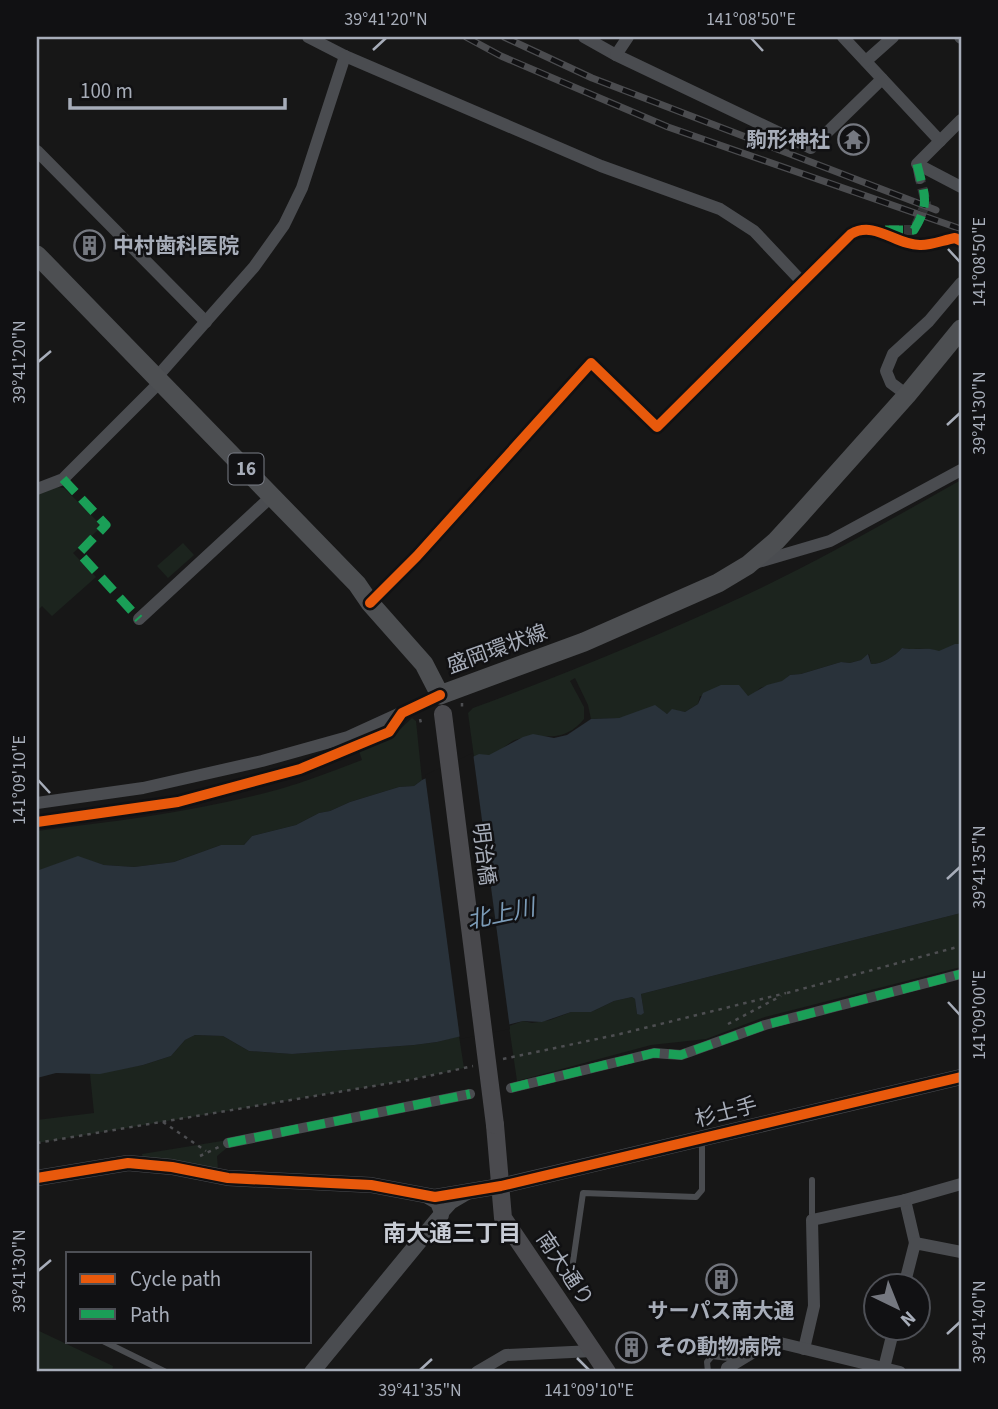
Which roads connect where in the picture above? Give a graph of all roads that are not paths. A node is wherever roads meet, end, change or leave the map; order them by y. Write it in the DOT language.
graph roads {
  1 [pos="308,37"];
  2 [pos="584,37"];
  3 [pos="628,37"];
  4 [pos="843,37"];
  5 [pos="893,37"];
  6 [pos="616,55"];
  7 [pos="345,56"];
  8 [pos="866,61"];
  9 [pos="882,79"];
  10 [pos="961,120"];
  11 [pos="940,141"];
  12 [pos="37,151"];
  13 [pos="917,164"];
  14 [pos="920,179"];
  15 [pos="961,187"];
  16 [pos="872,229"];
  17 [pos="889,230"];
  18 [pos="961,241"];
  19 [pos="37,255"];
  20 [pos="803,283"];
  21 [pos="961,283"];
  22 [pos="206,322"];
  23 [pos="961,329"];
  24 [pos="158,380"];
  25 [pos="907,395"];
  26 [pos="961,470"];
  27 [pos="37,489"];
  28 [pos="272,496"];
  29 [pos="748,565"];
  30 [pos="370,603"];
  31 [pos="139,619"];
  32 [pos="442,704"];
  33 [pos="37,803"];
  34 [pos="961,974"];
  35 [pos="961,1077"];
  36 [pos="511,1088"];
  37 [pos="470,1094"];
  38 [pos="702,1138"];
  39 [pos="228,1143"];
  40 [pos="37,1178"];
  41 [pos="812,1180"];
  42 [pos="961,1184"];
  43 [pos="501,1186"];
  44 [pos="473,1191"];
  45 [pos="421,1194"];
  46 [pos="905,1200"];
  47 [pos="441,1215"];
  48 [pos="812,1220"];
  49 [pos="915,1243"];
  50 [pos="961,1252"];
  51 [pos="573,1262"];
  52 [pos="908,1272"];
  53 [pos="105,1342"];
  54 [pos="890,1342"];
  55 [pos="804,1349"];
  56 [pos="593,1351"];
  57 [pos="741,1360"];
  58 [pos="883,1370"];
  59 [pos="166,1372"];
  60 [pos="312,1372"];
  61 [pos="477,1372"];
  62 [pos="607,1372"];
  63 [pos="708,1372"];
  64 [pos="726,1372"];
  65 [pos="900,1372"];
  1 -- 7 [label="street"];
  2 -- 6 [label="street"];
  3 -- 6 [label="street"];
  4 -- 8 [label="street"];
  5 -- 8 [label="street"];
  6 -- 9 [label="street"];
  7 -- 20 [label="street"];
  7 -- 22 [label="street"];
  8 -- 9 [label="street"];
  9 -- 11 [label="street"];
  10 -- 11 [label="street"];
  11 -- 13 [label="street"];
  12 -- 22 [label="street"];
  13 -- 14 [label="street"];
  13 -- 15 [label="street"];
  16 -- 17 [label="street"];
  16 -- 18 [label="street"];
  16 -- 20 [label="street"];
  19 -- 24 [label="main road, 盛岡環状線 / 16"];
  20 -- 30 [label="street"];
  21 -- 25 [label="street"];
  22 -- 24 [label="street"];
  23 -- 25 [label="main road, 盛岡環状線"];
  24 -- 27 [label="street"];
  24 -- 28 [label="main road, 盛岡環状線 / 16"];
  25 -- 29 [label="main road, 盛岡環状線"];
  26 -- 29 [label="street"];
  28 -- 30 [label="main road, 盛岡環状線 / 16"];
  28 -- 31 [label="street"];
  29 -- 32 [label="main road, 盛岡環状線"];
  30 -- 32 [label="main road, 盛岡環状線 / 16"];
  32 -- 33 [label="street"];
  32 -- 43 [label="main road, 明治橋, bridge"];
  34 -- 36 [label="street"];
  35 -- 38 [label="street, 杉土手"];
  37 -- 39 [label="street"];
  38 -- 43 [label="street, 杉土手"];
  38 -- 51 [label="lane"];
  40 -- 45 [label="street, 杉土手"];
  41 -- 48 [label="lane"];
  42 -- 46 [label="street"];
  43 -- 44 [label="street, 杉土手"];
  43 -- 56 [label="main road, 南大通り"];
  44 -- 45 [label="street, 杉土手"];
  44 -- 47 [label="street"];
  45 -- 47 [label="street"];
  46 -- 48 [label="street"];
  46 -- 49 [label="street"];
  47 -- 60 [label="street"];
  48 -- 55 [label="street"];
  49 -- 50 [label="street"];
  49 -- 52 [label="street"];
  53 -- 59 [label="lane"];
  54 -- 58 [label="street"];
  55 -- 57 [label="street"];
  55 -- 58 [label="street"];
  56 -- 61 [label="street"];
  56 -- 62 [label="main road, 南大通り"];
  57 -- 63 [label="lane"];
  57 -- 64 [label="street"];
  58 -- 65 [label="street"];
}
